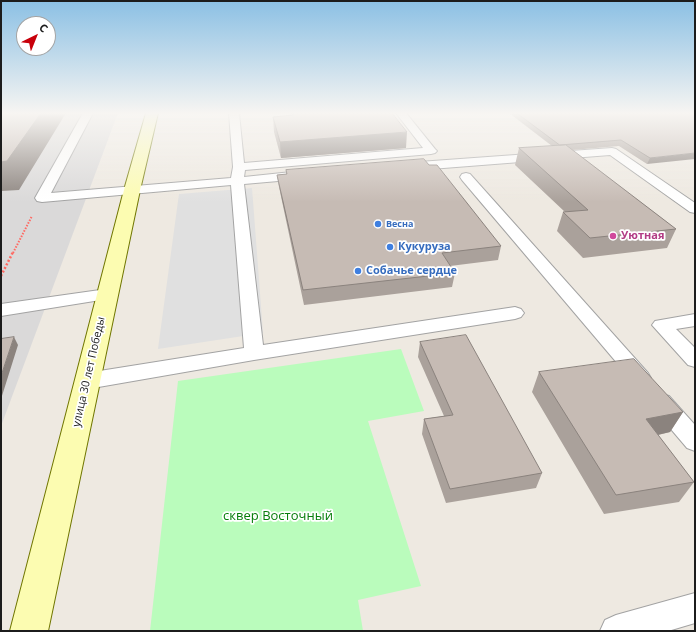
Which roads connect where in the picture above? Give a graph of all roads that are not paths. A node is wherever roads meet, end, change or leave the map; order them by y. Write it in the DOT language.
graph roads {
  1 [pos="72,142"];
  2 [pos="144,142"];
  3 [pos="236,142"];
  4 [pos="425,142"];
  5 [pos="394,168"];
  6 [pos="238,174"];
  7 [pos="316,174"];
  8 [pos="466,176"];
  9 [pos="132,190"];
  10 [pos="695,208"];
  11 [pos="107,294"];
  12 [pos="1,310"];
  13 [pos="515,313"];
  14 [pos="695,320"];
  15 [pos="254,352"];
  16 [pos="695,360"];
  17 [pos="87,381"];
  18 [pos="695,441"];
  19 [pos="695,608"];
  20 [pos="29,631"];
  21 [pos="616,631"];
  1 -- 9 [label="lane"];
  2 -- 9 [label="street, улица 30 лет Победы"];
  3 -- 6 [label="lane"];
  4 -- 6 [label="lane"];
  5 -- 10 [label="lane"];
  6 -- 7 [label="lane"];
  6 -- 9 [label="lane"];
  6 -- 15 [label="lane"];
  8 -- 18 [label="lane"];
  9 -- 11 [label="street, улица 30 лет Победы"];
  11 -- 12 [label="lane"];
  11 -- 17 [label="street, улица 30 лет Победы"];
  13 -- 15 [label="lane"];
  14 -- 16 [label="lane"];
  15 -- 17 [label="lane"];
  17 -- 20 [label="street, улица 30 лет Победы"];
  19 -- 21 [label="lane"];
}
